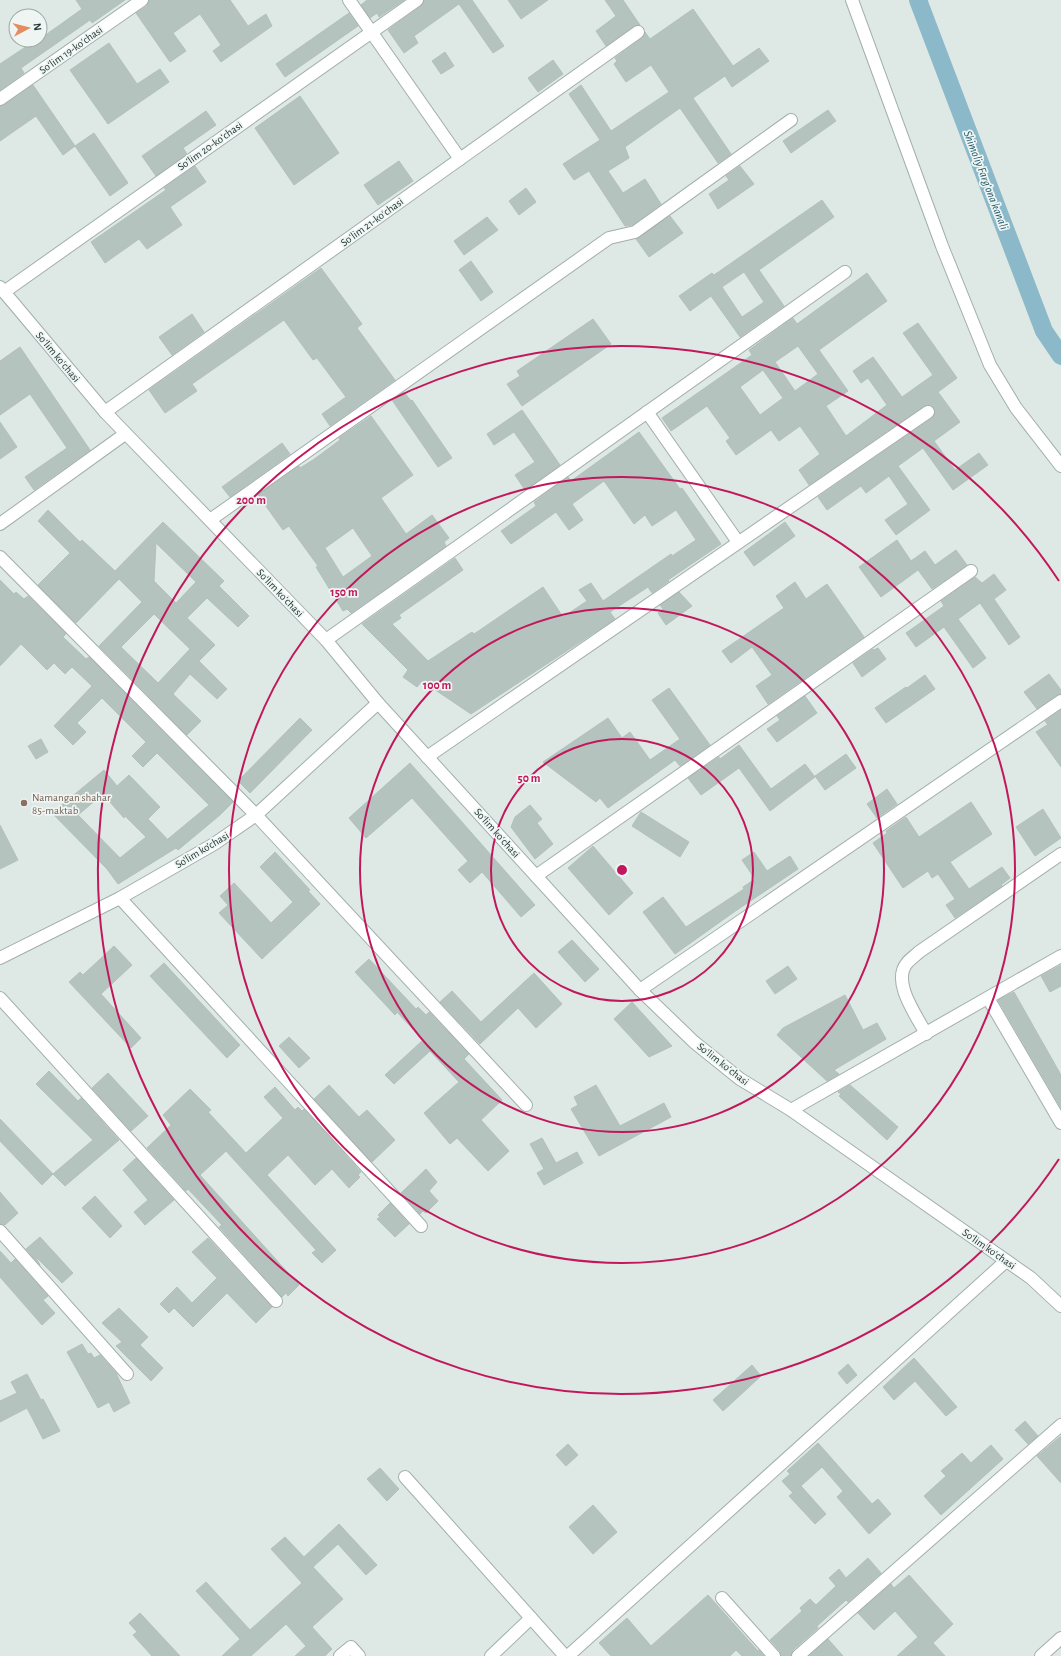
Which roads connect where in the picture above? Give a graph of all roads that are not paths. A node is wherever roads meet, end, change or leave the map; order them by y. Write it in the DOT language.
graph roads {
  1 [pos="142,0"];
  2 [pos="349,0"];
  3 [pos="417,0"];
  4 [pos="852,0"];
  5 [pos="371,32"];
  6 [pos="638,32"];
  7 [pos="0,100"];
  8 [pos="791,120"];
  9 [pos="460,159"];
  10 [pos="845,272"];
  11 [pos="2,289"];
  12 [pos="105,412"];
  13 [pos="647,412"];
  14 [pos="928,412"];
  15 [pos="126,434"];
  16 [pos="1061,466"];
  17 [pos="210,520"];
  18 [pos="0,524"];
  19 [pos="738,542"];
  20 [pos="0,557"];
  21 [pos="971,571"];
  22 [pos="326,640"];
  23 [pos="1061,700"];
  24 [pos="378,703"];
  25 [pos="427,757"];
  26 [pos="256,815"];
  27 [pos="1061,854"];
  28 [pos="536,876"];
  29 [pos="120,898"];
  30 [pos="1061,956"];
  31 [pos="0,958"];
  32 [pos="640,990"];
  33 [pos="0,998"];
  34 [pos="988,998"];
  35 [pos="926,1034"];
  36 [pos="526,1105"];
  37 [pos="792,1110"];
  38 [pos="1061,1123"];
  39 [pos="421,1226"];
  40 [pos="0,1231"];
  41 [pos="1006,1262"];
  42 [pos="276,1301"];
  43 [pos="1061,1306"];
  44 [pos="127,1374"];
  45 [pos="1061,1425"];
  46 [pos="405,1477"];
  47 [pos="722,1598"];
  48 [pos="532,1618"];
  49 [pos="1061,1638"];
  50 [pos="340,1656"];
  51 [pos="359,1656"];
  52 [pos="491,1656"];
  53 [pos="565,1656"];
  54 [pos="568,1656"];
  55 [pos="774,1656"];
  56 [pos="798,1656"];
  57 [pos="1041,1656"];
  1 -- 7 [label="street, Soʻlim 19-koʻchasi"];
  2 -- 5 [label="street"];
  3 -- 5 [label="street, Soʻlim 20-koʻchasi"];
  4 -- 16 [label="street"];
  5 -- 9 [label="street"];
  5 -- 11 [label="street, Soʻlim 20-koʻchasi"];
  6 -- 9 [label="street, Soʻlim 21-koʻchasi"];
  8 -- 17 [label="street"];
  9 -- 12 [label="street, Soʻlim 21-koʻchasi"];
  10 -- 13 [label="street"];
  11 -- 12 [label="street, Soʻlim koʻchasi"];
  12 -- 15 [label="street, Soʻlim koʻchasi"];
  13 -- 19 [label="street"];
  13 -- 22 [label="street"];
  14 -- 19 [label="street"];
  15 -- 17 [label="street, Soʻlim koʻchasi"];
  15 -- 18 [label="street"];
  17 -- 22 [label="street, Soʻlim koʻchasi"];
  19 -- 25 [label="street"];
  20 -- 26 [label="street"];
  21 -- 28 [label="street"];
  22 -- 24 [label="street, Soʻlim koʻchasi"];
  23 -- 32 [label="street"];
  24 -- 25 [label="street, Soʻlim koʻchasi"];
  24 -- 26 [label="street, So'lim ko'chasi"];
  25 -- 28 [label="street, Soʻlim koʻchasi"];
  26 -- 29 [label="street, So'lim ko'chasi"];
  26 -- 36 [label="street"];
  27 -- 35 [label="street"];
  28 -- 32 [label="street, Soʻlim koʻchasi"];
  29 -- 31 [label="street, So'lim ko'chasi"];
  29 -- 39 [label="street"];
  30 -- 34 [label="street"];
  32 -- 37 [label="street, Soʻlim koʻchasi"];
  33 -- 42 [label="street"];
  34 -- 35 [label="street"];
  34 -- 38 [label="street"];
  35 -- 37 [label="street"];
  37 -- 41 [label="street, Soʻlim koʻchasi"];
  40 -- 44 [label="street"];
  41 -- 43 [label="street, Soʻlim koʻchasi"];
  41 -- 54 [label="street"];
  45 -- 56 [label="street"];
  46 -- 48 [label="street"];
  47 -- 55 [label="street"];
  48 -- 52 [label="street"];
  48 -- 53 [label="street"];
  49 -- 57 [label="street"];
  50 -- 51 [label="street"];
}
